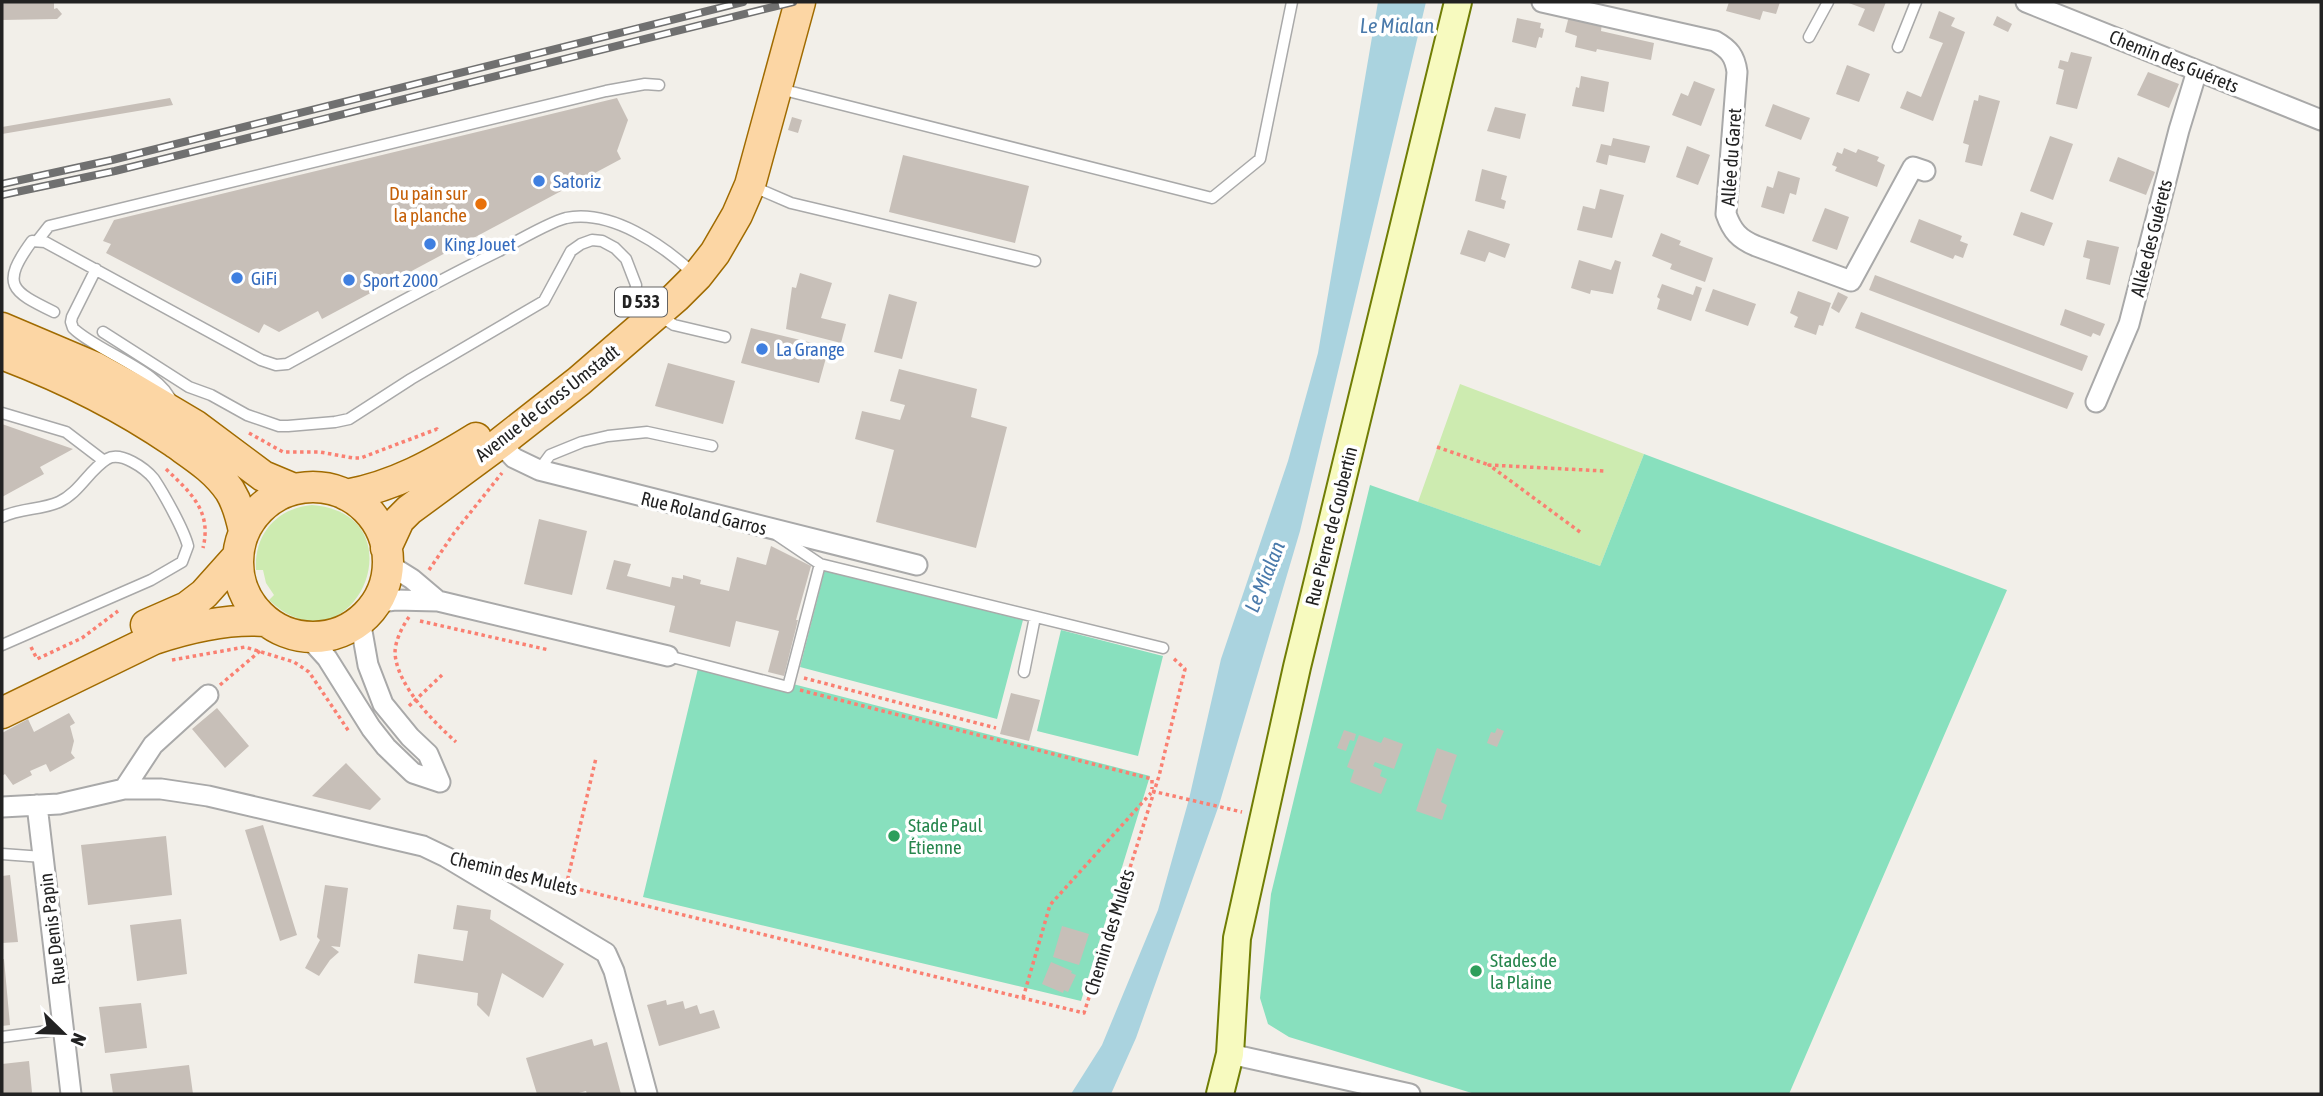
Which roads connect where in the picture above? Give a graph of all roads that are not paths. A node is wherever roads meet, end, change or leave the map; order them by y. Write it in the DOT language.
graph roads {
  1 [pos="800,2"];
  2 [pos="1292,2"];
  3 [pos="1458,2"];
  4 [pos="1542,2"];
  5 [pos="1828,2"];
  6 [pos="1916,2"];
  7 [pos="2026,2"];
  8 [pos="1809,37"];
  9 [pos="1898,47"];
  10 [pos="2197,71"];
  11 [pos="659,85"];
  12 [pos="774,95"];
  13 [pos="2321,120"];
  14 [pos="1925,171"];
  15 [pos="744,183"];
  16 [pos="38,240"];
  17 [pos="1035,261"];
  18 [pos="96,269"];
  19 [pos="690,270"];
  20 [pos="645,311"];
  21 [pos="54,312"];
  22 [pos="2,328"];
  23 [pos="103,332"];
  24 [pos="724,337"];
  25 [pos="2,354"];
  26 [pos="2096,402"];
  27 [pos="2,412"];
  28 [pos="174,414"];
  29 [pos="712,446"];
  30 [pos="507,451"];
  31 [pos="104,461"];
  32 [pos="539,470"];
  33 [pos="294,489"];
  34 [pos="346,495"];
  35 [pos="2,517"];
  36 [pos="768,529"];
  37 [pos="241,544"];
  38 [pos="387,556"];
  39 [pos="820,564"];
  40 [pos="917,565"];
  41 [pos="438,601"];
  42 [pos="366,614"];
  43 [pos="1035,617"];
  44 [pos="266,621"];
  45 [pos="308,637"];
  46 [pos="2,645"];
  47 [pos="1163,648"];
  48 [pos="668,656"];
  49 [pos="1024,672"];
  50 [pos="2,690"];
  51 [pos="208,695"];
  52 [pos="2,713"];
  53 [pos="124,789"];
  54 [pos="37,805"];
  55 [pos="2,807"];
  56 [pos="2,854"];
  57 [pos="43,857"];
  58 [pos="64,1029"];
  59 [pos="2,1037"];
  60 [pos="1230,1054"];
  61 [pos="71,1094"];
  62 [pos="647,1094"];
  63 [pos="1220,1094"];
  64 [pos="1410,1094"];
  1 -- 12 [label="main road, Avenue de Gross Umstadt / D 533"];
  2 -- 12 [label="lane"];
  3 -- 60 [label="street, Rue Pierre de Coubertin"];
  4 -- 14 [label="street, Allée du Garet"];
  5 -- 8 [label="lane"];
  6 -- 9 [label="lane"];
  7 -- 10 [label="street, Chemin des Guérets"];
  10 -- 13 [label="street, Chemin des Guérets"];
  10 -- 26 [label="street, Allée des Guérets"];
  11 -- 16 [label="lane"];
  12 -- 15 [label="main road, Avenue de Gross Umstadt / D 533"];
  15 -- 17 [label="lane"];
  15 -- 19 [label="main road, Avenue de Gross Umstadt / D 533"];
  16 -- 18 [label="lane"];
  16 -- 21 [label="lane"];
  18 -- 19 [label="lane"];
  18 -- 28 [label="lane"];
  19 -- 20 [label="main road, Avenue de Gross Umstadt / D 533"];
  20 -- 23 [label="lane"];
  20 -- 24 [label="lane"];
  20 -- 30 [label="main road, Avenue de Gross Umstadt / D 533"];
  20 -- 34 [label="main road, Avenue de Gross Umstadt / D 533"];
  22 -- 28 [label="main road"];
  25 -- 37 [label="main road"];
  27 -- 31 [label="lane"];
  28 -- 33 [label="main road"];
  29 -- 32 [label="lane"];
  30 -- 32 [label="street, Rue Roland Garros"];
  30 -- 38 [label="main road, Avenue de Gross Umstadt / D 533"];
  31 -- 35 [label="lane"];
  31 -- 46 [label="lane"];
  32 -- 36 [label="street, Rue Roland Garros"];
  33 -- 34 [label="main road"];
  33 -- 37 [label="main road"];
  34 -- 38 [label="main road"];
  36 -- 39 [label="lane"];
  36 -- 40 [label="street, Rue Roland Garros"];
  37 -- 44 [label="main road"];
  37 -- 50 [label="main road"];
  38 -- 41 [label="street"];
  38 -- 42 [label="main road"];
  39 -- 43 [label="lane"];
  39 -- 48 [label="lane"];
  41 -- 42 [label="street"];
  41 -- 48 [label="street"];
  42 -- 45 [label="main road"];
  42 -- 45 [label="street"];
  43 -- 47 [label="lane"];
  43 -- 49 [label="lane"];
  44 -- 45 [label="main road"];
  44 -- 52 [label="main road"];
  51 -- 53 [label="street"];
  53 -- 54 [label="street, Chemin des Mulets"];
  53 -- 62 [label="street, Chemin des Mulets"];
  54 -- 55 [label="street, Chemin des Mulets"];
  54 -- 57 [label="street, Rue Denis Papin"];
  56 -- 57 [label="lane"];
  57 -- 58 [label="street, Rue Denis Papin"];
  58 -- 59 [label="lane"];
  58 -- 61 [label="street, Rue Denis Papin"];
  60 -- 63 [label="street, Rue Pierre de Coubertin"];
  60 -- 64 [label="street"];
}
